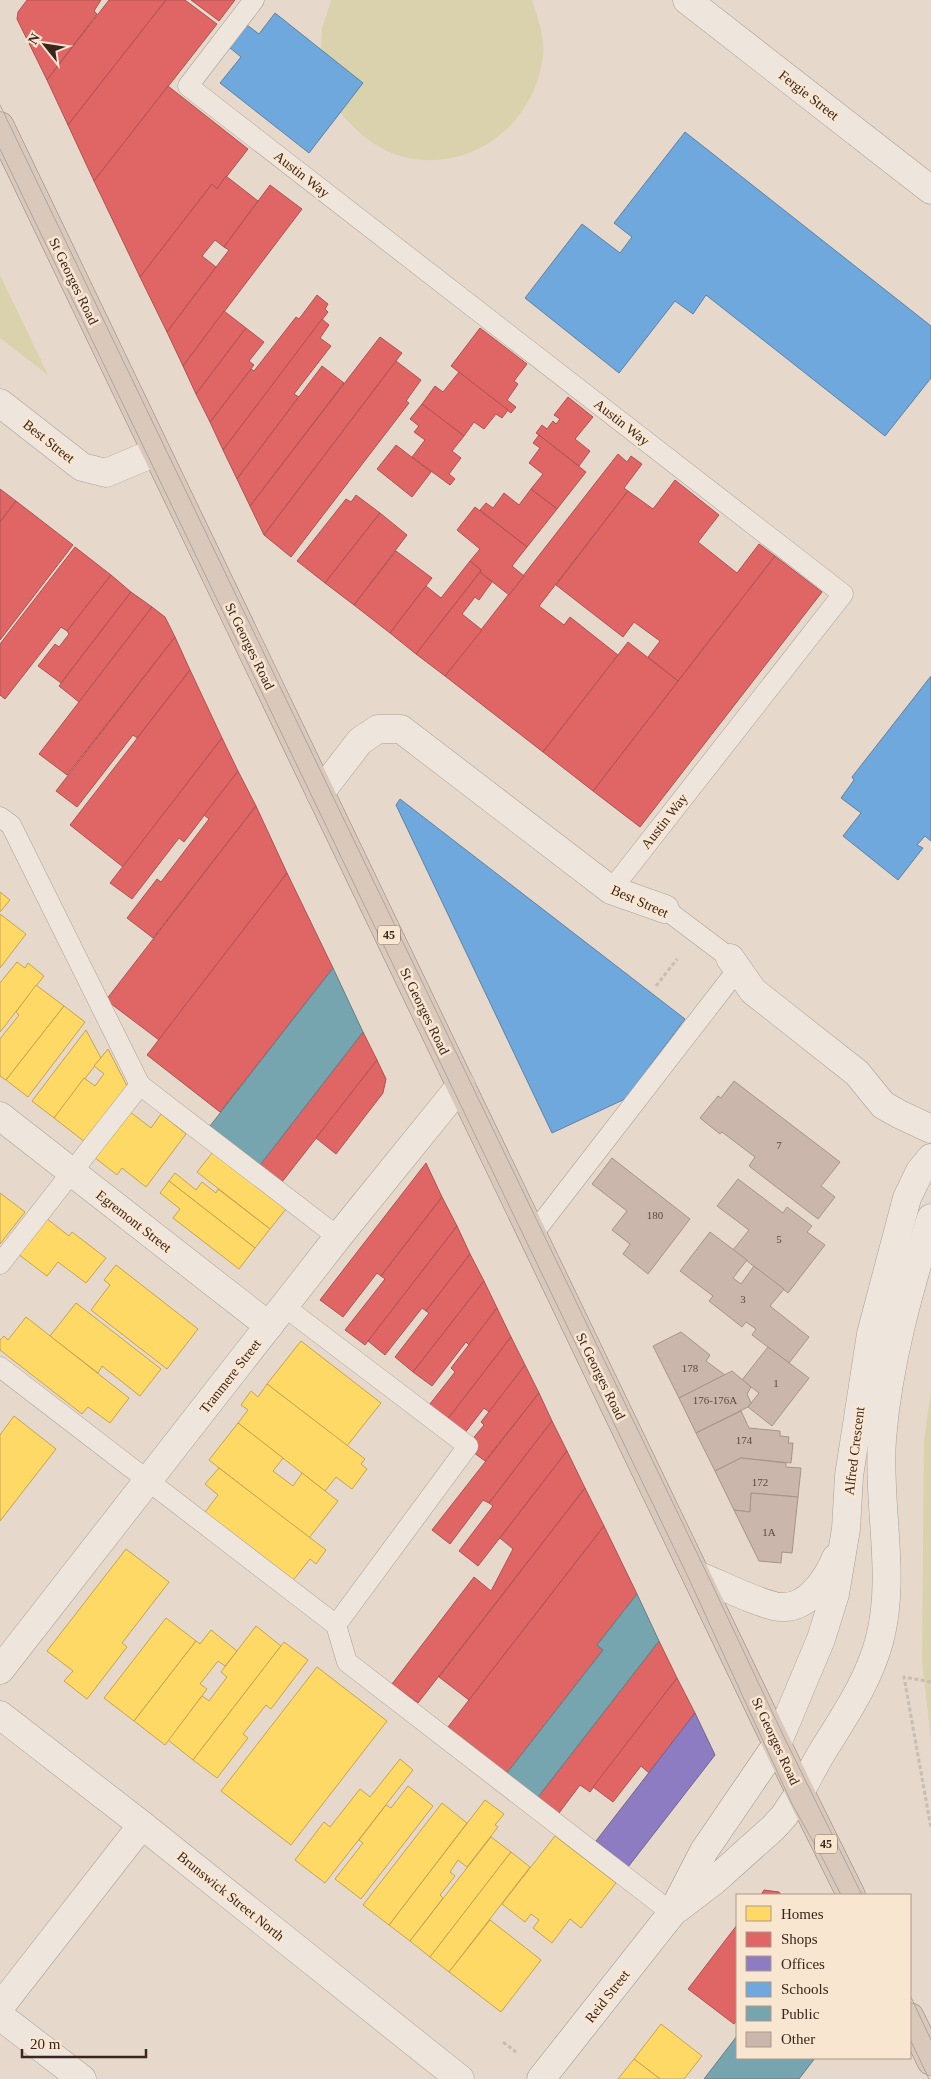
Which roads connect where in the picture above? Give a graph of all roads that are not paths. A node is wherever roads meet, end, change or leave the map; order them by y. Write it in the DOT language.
graph roads {
  1 [pos="254,0"];
  2 [pos="688,0"];
  3 [pos="0,126"];
  4 [pos="931,190"];
  5 [pos="0,403"];
  6 [pos="156,452"];
  7 [pos="320,793"];
  8 [pos="0,817"];
  9 [pos="611,890"];
  10 [pos="664,909"];
  11 [pos="734,964"];
  12 [pos="461,1084"];
  13 [pos="140,1085"];
  14 [pos="0,1116"];
  15 [pos="931,1129"];
  16 [pos="931,1158"];
  17 [pos="72,1172"];
  18 [pos="931,1218"];
  19 [pos="533,1234"];
  20 [pos="338,1237"];
  21 [pos="0,1264"];
  22 [pos="277,1316"];
  23 [pos="0,1367"];
  24 [pos="148,1482"];
  25 [pos="846,1529"];
  26 [pos="697,1575"];
  27 [pos="336,1625"];
  28 [pos="0,1670"];
  29 [pos="0,1715"];
  30 [pos="776,1744"];
  31 [pos="800,1792"];
  32 [pos="142,1825"];
  33 [pos="851,1894"];
  34 [pos="672,1913"];
  35 [pos="911,2019"];
  36 [pos="3,2022"];
  37 [pos="931,2061"];
  38 [pos="82,2079"];
  39 [pos="460,2079"];
  40 [pos="542,2079"];
  1 -- 9 [label="lane, Austin Way"];
  2 -- 4 [label="street, Fergie Street"];
  3 -- 6 [label="highway, St Georges Road / 45"];
  5 -- 6 [label="street, Best Street"];
  6 -- 7 [label="highway, St Georges Road / 45"];
  7 -- 9 [label="street, Best Street"];
  7 -- 12 [label="highway, St Georges Road / 45"];
  8 -- 13 [label="lane"];
  9 -- 10 [label="street, Best Street"];
  10 -- 11 [label="lane, Best Street"];
  11 -- 15 [label="street, Best Street"];
  11 -- 19 [label="lane"];
  12 -- 19 [label="highway, St Georges Road / 45"];
  12 -- 20 [label="street, Tranmere Street"];
  13 -- 17 [label="lane"];
  13 -- 20 [label="lane"];
  14 -- 17 [label="street, Egremont Street"];
  16 -- 25 [label="street, Alfred Crescent"];
  17 -- 21 [label="lane"];
  17 -- 22 [label="street, Egremont Street"];
  18 -- 31 [label="street, Alfred Crescent"];
  19 -- 26 [label="highway, St Georges Road / 45"];
  20 -- 22 [label="street, Tranmere Street"];
  22 -- 24 [label="street, Tranmere Street"];
  22 -- 27 [label="lane"];
  23 -- 24 [label="lane"];
  24 -- 27 [label="lane"];
  24 -- 28 [label="street, Tranmere Street"];
  25 -- 26 [label="street"];
  25 -- 30 [label="street, Alfred Crescent"];
  26 -- 30 [label="highway, St Georges Road / 45"];
  27 -- 34 [label="lane"];
  29 -- 32 [label="street, Brunswick Street North"];
  30 -- 31 [label="highway, St Georges Road / 45"];
  30 -- 34 [label="street, Reid Street"];
  31 -- 33 [label="highway, St Georges Road / 45"];
  31 -- 34 [label="street, Reid Street"];
  32 -- 36 [label="street"];
  32 -- 39 [label="street, Brunswick Street North"];
  34 -- 40 [label="street, Reid Street"];
  35 -- 37 [label="highway"];
  36 -- 38 [label="street"];
}
